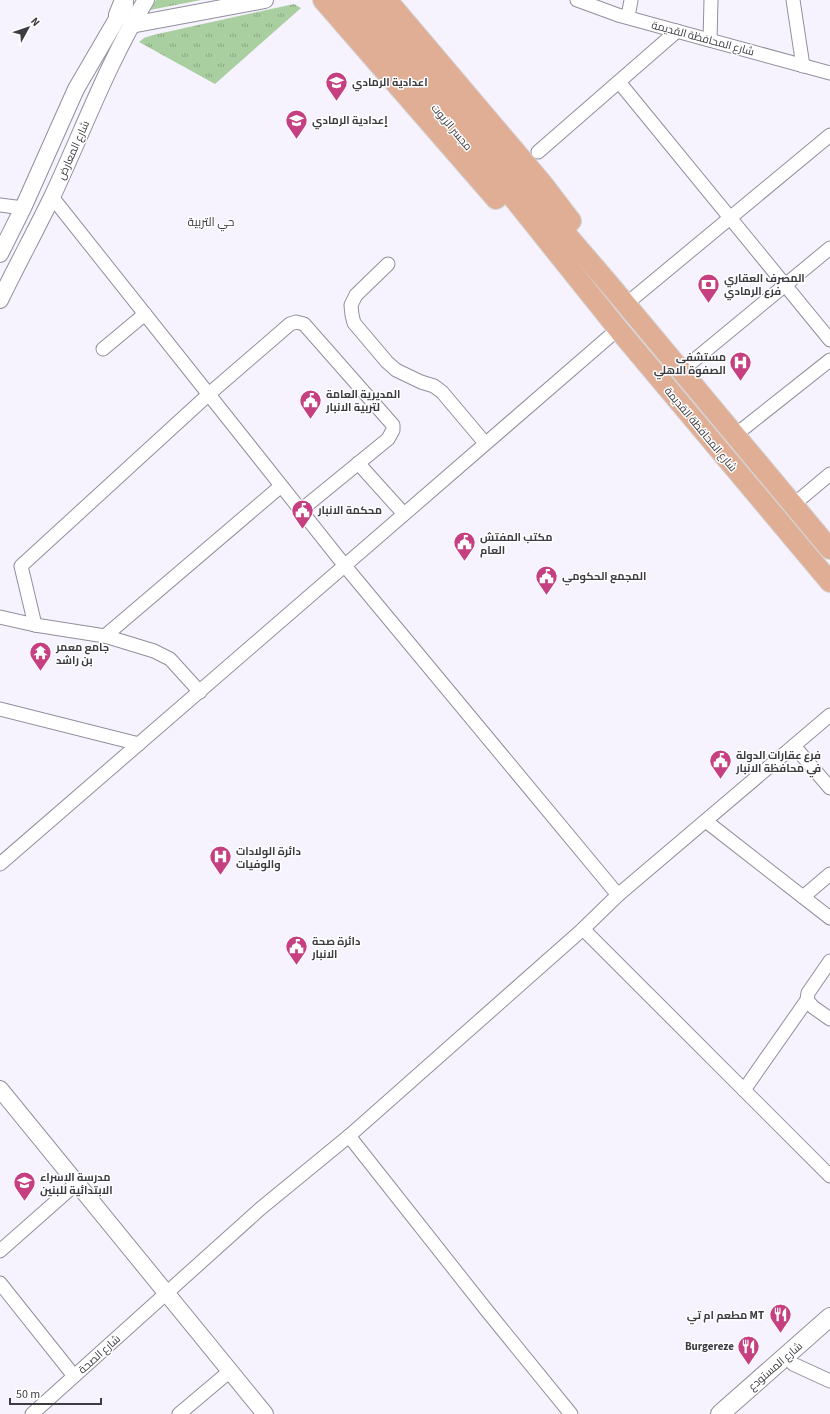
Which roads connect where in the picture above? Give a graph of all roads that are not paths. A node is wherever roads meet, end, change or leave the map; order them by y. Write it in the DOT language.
graph roads {
  1 [pos="128,0"];
  2 [pos="146,0"];
  3 [pos="265,0"];
  4 [pos="323,0"];
  5 [pos="344,0"];
  6 [pos="365,0"];
  7 [pos="387,0"];
  8 [pos="577,0"];
  9 [pos="631,0"];
  10 [pos="711,0"];
  11 [pos="793,0"];
  12 [pos="124,13"];
  13 [pos="628,17"];
  14 [pos="677,31"];
  15 [pos="710,40"];
  16 [pos="803,66"];
  17 [pos="830,73"];
  18 [pos="619,82"];
  19 [pos="830,82"];
  20 [pos="76,89"];
  21 [pos="93,103"];
  22 [pos="830,135"];
  23 [pos="538,152"];
  24 [pos="520,193"];
  25 [pos="52,197"];
  26 [pos="0,205"];
  27 [pos="23,208"];
  28 [pos="730,218"];
  29 [pos="830,248"];
  30 [pos="0,254"];
  31 [pos="561,259"];
  32 [pos="388,264"];
  33 [pos="609,284"];
  34 [pos="784,285"];
  35 [pos="0,300"];
  36 [pos="625,305"];
  37 [pos="145,314"];
  38 [pos="618,329"];
  39 [pos="830,340"];
  40 [pos="103,349"];
  41 [pos="830,360"];
  42 [pos="681,371"];
  43 [pos="209,394"];
  44 [pos="734,436"];
  45 [pos="485,443"];
  46 [pos="358,463"];
  47 [pos="830,474"];
  48 [pos="281,486"];
  49 [pos="793,506"];
  50 [pos="301,510"];
  51 [pos="404,514"];
  52 [pos="830,549"];
  53 [pos="345,566"];
  54 [pos="830,582"];
  55 [pos="0,617"];
  56 [pos="36,625"];
  57 [pos="105,636"];
  58 [pos="200,692"];
  59 [pos="0,709"];
  60 [pos="830,715"];
  61 [pos="139,744"];
  62 [pos="794,746"];
  63 [pos="830,788"];
  64 [pos="707,822"];
  65 [pos="0,864"];
  66 [pos="830,874"];
  67 [pos="618,895"];
  68 [pos="803,897"];
  69 [pos="830,918"];
  70 [pos="583,929"];
  71 [pos="830,961"];
  72 [pos="807,1000"];
  73 [pos="830,1019"];
  74 [pos="0,1090"];
  75 [pos="744,1090"];
  76 [pos="349,1136"];
  77 [pos="830,1176"];
  78 [pos="77,1184"];
  79 [pos="0,1251"];
  80 [pos="0,1283"];
  81 [pos="166,1294"];
  82 [pos="830,1317"];
  83 [pos="830,1333"];
  84 [pos="793,1364"];
  85 [pos="230,1371"];
  86 [pos="74,1376"];
  87 [pos="830,1381"];
  88 [pos="763,1383"];
  89 [pos="32,1414"];
  90 [pos="178,1414"];
  91 [pos="265,1414"];
  92 [pos="571,1414"];
  93 [pos="720,1414"];
  94 [pos="738,1414"];
  1 -- 12 [label="street, شارع المعارض"];
  2 -- 12 [label="street, شارع المعارض"];
  3 -- 12 [label="street"];
  4 -- 31 [label="main road"];
  5 -- 24 [label="main road, مجسر الزيوت"];
  6 -- 24 [label="main road, مجسر الزيوت"];
  7 -- 33 [label="main road"];
  8 -- 13 [label="street, شارع المحافظة القديمة"];
  9 -- 13 [label="street"];
  10 -- 15 [label="street"];
  11 -- 16 [label="street"];
  12 -- 20 [label="street, شارع المعارض"];
  12 -- 21 [label="street, شارع المعارض"];
  13 -- 14 [label="street, شارع المحافظة القديمة"];
  14 -- 15 [label="street, شارع المحافظة القديمة"];
  14 -- 18 [label="street"];
  15 -- 16 [label="street, شارع المحافظة القديمة"];
  16 -- 17 [label="street, شارع المحافظة القديمة"];
  17 -- 19 [label="street"];
  18 -- 23 [label="street"];
  18 -- 28 [label="street"];
  20 -- 21 [label="street"];
  20 -- 27 [label="street, شارع المعارض"];
  21 -- 25 [label="street, شارع المعارض"];
  22 -- 28 [label="street"];
  24 -- 31 [label="main road, شارع المحافظة القديمة"];
  24 -- 33 [label="main road, شارع المحافظة القديمة"];
  25 -- 35 [label="street, شارع المعارض"];
  25 -- 37 [label="street"];
  26 -- 27 [label="street"];
  27 -- 30 [label="street, شارع المعارض"];
  28 -- 34 [label="street"];
  28 -- 36 [label="street"];
  29 -- 34 [label="street"];
  31 -- 38 [label="main road, شارع المحافظة القديمة"];
  32 -- 45 [label="street"];
  33 -- 36 [label="main road, شارع المحافظة القديمة"];
  34 -- 39 [label="street"];
  34 -- 42 [label="street"];
  36 -- 42 [label="main road, شارع المحافظة القديمة"];
  37 -- 40 [label="street"];
  37 -- 43 [label="street"];
  38 -- 45 [label="street"];
  38 -- 54 [label="main road, شارع المحافظة القديمة"];
  41 -- 44 [label="street"];
  42 -- 44 [label="main road, شارع المحافظة القديمة"];
  43 -- 46 [label="street"];
  43 -- 48 [label="street"];
  43 -- 56 [label="street"];
  44 -- 49 [label="main road, شارع المحافظة القديمة"];
  45 -- 51 [label="street"];
  46 -- 50 [label="street"];
  46 -- 51 [label="street"];
  47 -- 49 [label="street"];
  48 -- 50 [label="street"];
  48 -- 57 [label="street"];
  49 -- 52 [label="main road, شارع المحافظة القديمة"];
  50 -- 53 [label="street"];
  51 -- 53 [label="street"];
  53 -- 58 [label="street"];
  53 -- 67 [label="street"];
  55 -- 56 [label="street"];
  56 -- 57 [label="street"];
  57 -- 58 [label="street"];
  58 -- 61 [label="street"];
  59 -- 61 [label="street"];
  60 -- 62 [label="street, شارع الصحة"];
  61 -- 65 [label="street"];
  62 -- 63 [label="street"];
  62 -- 64 [label="street, شارع الصحة"];
  64 -- 67 [label="street, شارع الصحة"];
  64 -- 68 [label="street"];
  66 -- 68 [label="street"];
  67 -- 70 [label="street, شارع الصحة"];
  68 -- 69 [label="street"];
  70 -- 75 [label="street"];
  70 -- 76 [label="street, شارع الصحة"];
  71 -- 72 [label="street"];
  72 -- 73 [label="street"];
  72 -- 75 [label="street"];
  74 -- 78 [label="street"];
  75 -- 77 [label="street"];
  76 -- 81 [label="street, شارع الصحة"];
  76 -- 92 [label="street"];
  78 -- 79 [label="street"];
  78 -- 81 [label="street"];
  80 -- 86 [label="street"];
  81 -- 85 [label="street"];
  81 -- 86 [label="street, شارع الصحة"];
  82 -- 88 [label="main road, شارع المستودع"];
  83 -- 84 [label="main road, شارع المستودع"];
  84 -- 87 [label="street"];
  84 -- 88 [label="main road, شارع المستودع"];
  85 -- 90 [label="street"];
  85 -- 91 [label="street"];
  86 -- 89 [label="street, شارع الصحة"];
  88 -- 93 [label="main road, شارع المستودع"];
  88 -- 94 [label="main road, شارع المستودع"];
}
